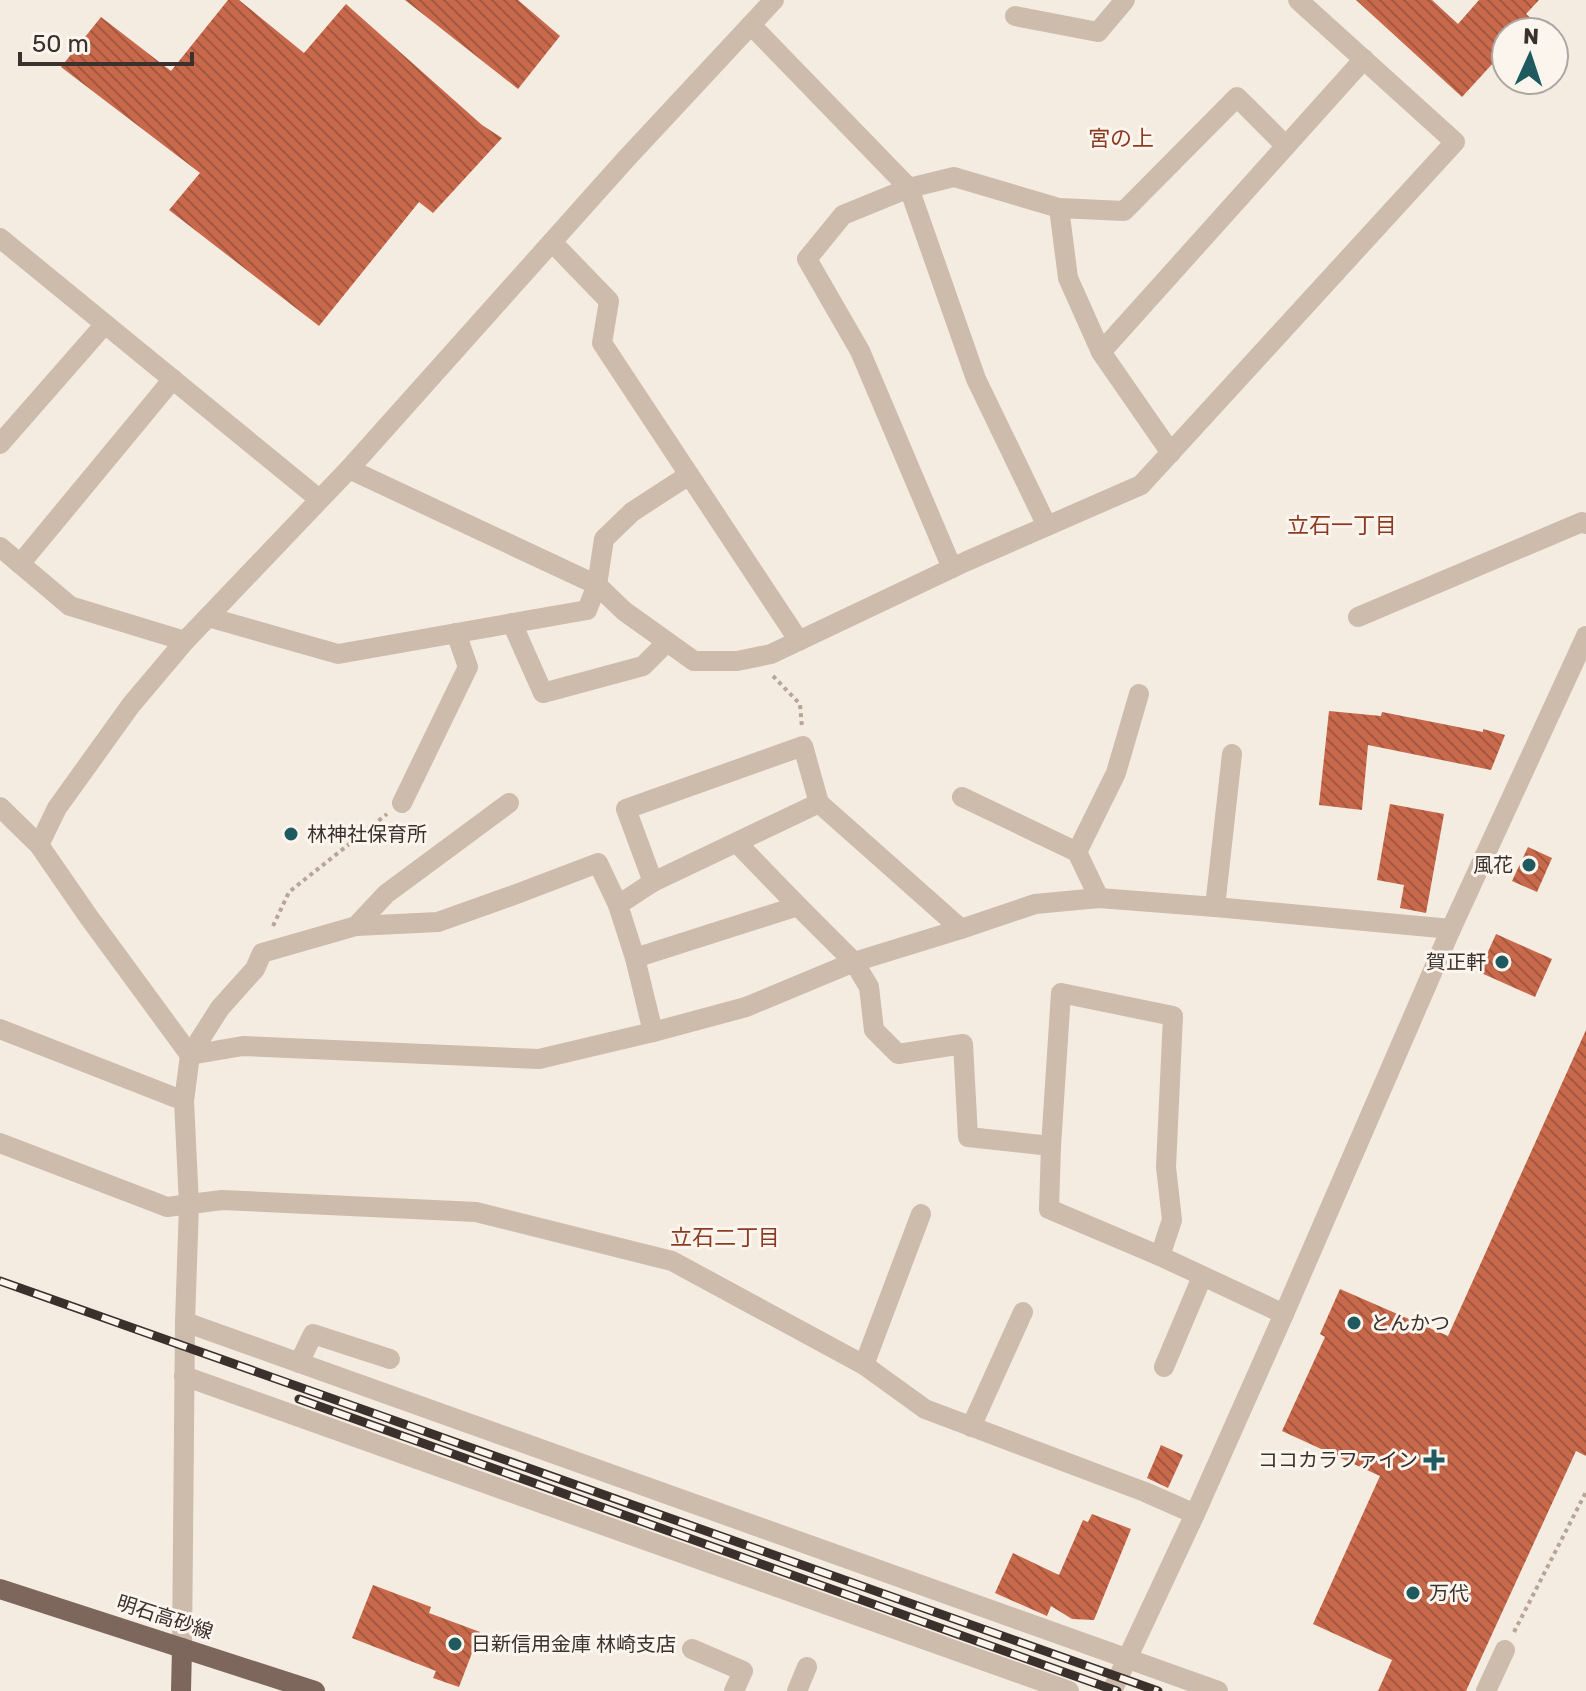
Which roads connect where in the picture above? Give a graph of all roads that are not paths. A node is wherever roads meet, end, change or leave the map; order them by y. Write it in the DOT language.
graph roads {
  1 [pos="774,0"];
  2 [pos="1125,0"];
  3 [pos="1298,0"];
  4 [pos="1015,16"];
  5 [pos="751,25"];
  6 [pos="1364,59"];
  7 [pos="1286,146"];
  8 [pos="909,188"];
  9 [pos="1059,208"];
  10 [pos="0,239"];
  11 [pos="552,242"];
  12 [pos="105,324"];
  13 [pos="1101,352"];
  14 [pos="173,379"];
  15 [pos="0,444"];
  16 [pos="1171,453"];
  17 [pos="349,469"];
  18 [pos="689,475"];
  19 [pos="319,499"];
  20 [pos="1586,524"];
  21 [pos="1047,526"];
  22 [pos="0,547"];
  23 [pos="20,564"];
  24 [pos="952,568"];
  25 [pos="597,585"];
  26 [pos="208,617"];
  27 [pos="1358,617"];
  28 [pos="512,623"];
  29 [pos="456,633"];
  30 [pos="1586,636"];
  31 [pos="185,641"];
  32 [pos="799,641"];
  33 [pos="667,642"];
  34 [pos="1139,694"];
  35 [pos="1232,754"];
  36 [pos="962,797"];
  37 [pos="402,803"];
  38 [pos="509,803"];
  39 [pos="819,803"];
  40 [pos="0,807"];
  41 [pos="737,843"];
  42 [pos="39,845"];
  43 [pos="1077,852"];
  44 [pos="653,882"];
  45 [pos="1099,898"];
  46 [pos="618,905"];
  47 [pos="798,906"];
  48 [pos="1215,907"];
  49 [pos="356,926"];
  50 [pos="961,929"];
  51 [pos="1451,929"];
  52 [pos="635,958"];
  53 [pos="854,962"];
  54 [pos="0,1029"];
  55 [pos="653,1032"];
  56 [pos="190,1055"];
  57 [pos="184,1101"];
  58 [pos="0,1143"];
  59 [pos="1051,1146"];
  60 [pos="189,1205"];
  61 [pos="921,1214"];
  62 [pos="1160,1256"];
  63 [pos="1202,1277"];
  64 [pos="1023,1312"];
  65 [pos="1284,1314"];
  66 [pos="185,1322"];
  67 [pos="390,1359"];
  68 [pos="299,1363"];
  69 [pos="864,1365"];
  70 [pos="1164,1367"];
  71 [pos="184,1376"];
  72 [pos="971,1427"];
  73 [pos="1195,1514"];
  74 [pos="0,1589"];
  75 [pos="182,1648"];
  76 [pos="692,1649"];
  77 [pos="1505,1650"];
  78 [pos="1126,1659"];
  79 [pos="807,1667"];
  80 [pos="799,1690"];
  81 [pos="181,1691"];
  82 [pos="315,1691"];
  83 [pos="734,1691"];
  84 [pos="1069,1691"];
  85 [pos="1112,1691"];
  86 [pos="1218,1691"];
  87 [pos="1486,1691"];
  1 -- 5 [label="street"];
  2 -- 4 [label="street"];
  3 -- 6 [label="street"];
  5 -- 8 [label="street"];
  5 -- 11 [label="street"];
  6 -- 7 [label="street"];
  6 -- 16 [label="street"];
  7 -- 9 [label="street"];
  7 -- 13 [label="street"];
  8 -- 9 [label="street"];
  8 -- 21 [label="street"];
  8 -- 24 [label="street"];
  9 -- 13 [label="street"];
  10 -- 12 [label="street"];
  11 -- 17 [label="street"];
  11 -- 18 [label="street"];
  12 -- 14 [label="street"];
  12 -- 15 [label="street"];
  13 -- 16 [label="street"];
  14 -- 19 [label="street"];
  14 -- 23 [label="street"];
  16 -- 21 [label="street"];
  17 -- 19 [label="street"];
  17 -- 25 [label="street"];
  18 -- 25 [label="street"];
  18 -- 32 [label="street"];
  19 -- 26 [label="street"];
  20 -- 27 [label="street"];
  21 -- 24 [label="street"];
  22 -- 23 [label="street"];
  23 -- 31 [label="street"];
  24 -- 32 [label="street"];
  25 -- 28 [label="street"];
  25 -- 33 [label="street"];
  26 -- 29 [label="street"];
  26 -- 31 [label="street"];
  28 -- 29 [label="street"];
  28 -- 33 [label="street"];
  29 -- 37 [label="street"];
  30 -- 51 [label="street"];
  31 -- 42 [label="street"];
  32 -- 33 [label="street"];
  34 -- 43 [label="street"];
  35 -- 48 [label="street"];
  36 -- 43 [label="street"];
  38 -- 49 [label="street"];
  39 -- 41 [label="street"];
  39 -- 44 [label="street"];
  39 -- 50 [label="street"];
  40 -- 42 [label="street"];
  41 -- 44 [label="street"];
  41 -- 47 [label="street"];
  42 -- 56 [label="street"];
  43 -- 45 [label="street"];
  44 -- 46 [label="street"];
  45 -- 48 [label="street"];
  45 -- 50 [label="street"];
  46 -- 49 [label="street"];
  46 -- 52 [label="street"];
  47 -- 52 [label="street"];
  47 -- 53 [label="street"];
  48 -- 51 [label="street"];
  49 -- 56 [label="street"];
  50 -- 53 [label="street"];
  51 -- 65 [label="street"];
  52 -- 55 [label="street"];
  53 -- 55 [label="street"];
  53 -- 59 [label="street"];
  54 -- 57 [label="street"];
  55 -- 56 [label="street"];
  56 -- 57 [label="street"];
  57 -- 60 [label="street"];
  58 -- 60 [label="street"];
  59 -- 62 [label="street"];
  59 -- 62 [label="street"];
  60 -- 66 [label="street"];
  60 -- 69 [label="street"];
  61 -- 69 [label="street"];
  62 -- 63 [label="street"];
  63 -- 65 [label="street"];
  63 -- 70 [label="street"];
  64 -- 72 [label="street"];
  65 -- 73 [label="street"];
  66 -- 68 [label="street"];
  66 -- 71 [label="street"];
  67 -- 68 [label="street"];
  68 -- 78 [label="street"];
  69 -- 72 [label="street"];
  71 -- 75 [label="street"];
  71 -- 84 [label="street"];
  72 -- 73 [label="street"];
  73 -- 78 [label="street"];
  74 -- 75 [label="main road, 明石高砂線"];
  75 -- 81 [label="main road"];
  75 -- 82 [label="main road, 明石高砂線"];
  76 -- 83 [label="street"];
  77 -- 87 [label="street"];
  78 -- 85 [label="street"];
  78 -- 86 [label="street"];
  79 -- 80 [label="street"];
}
